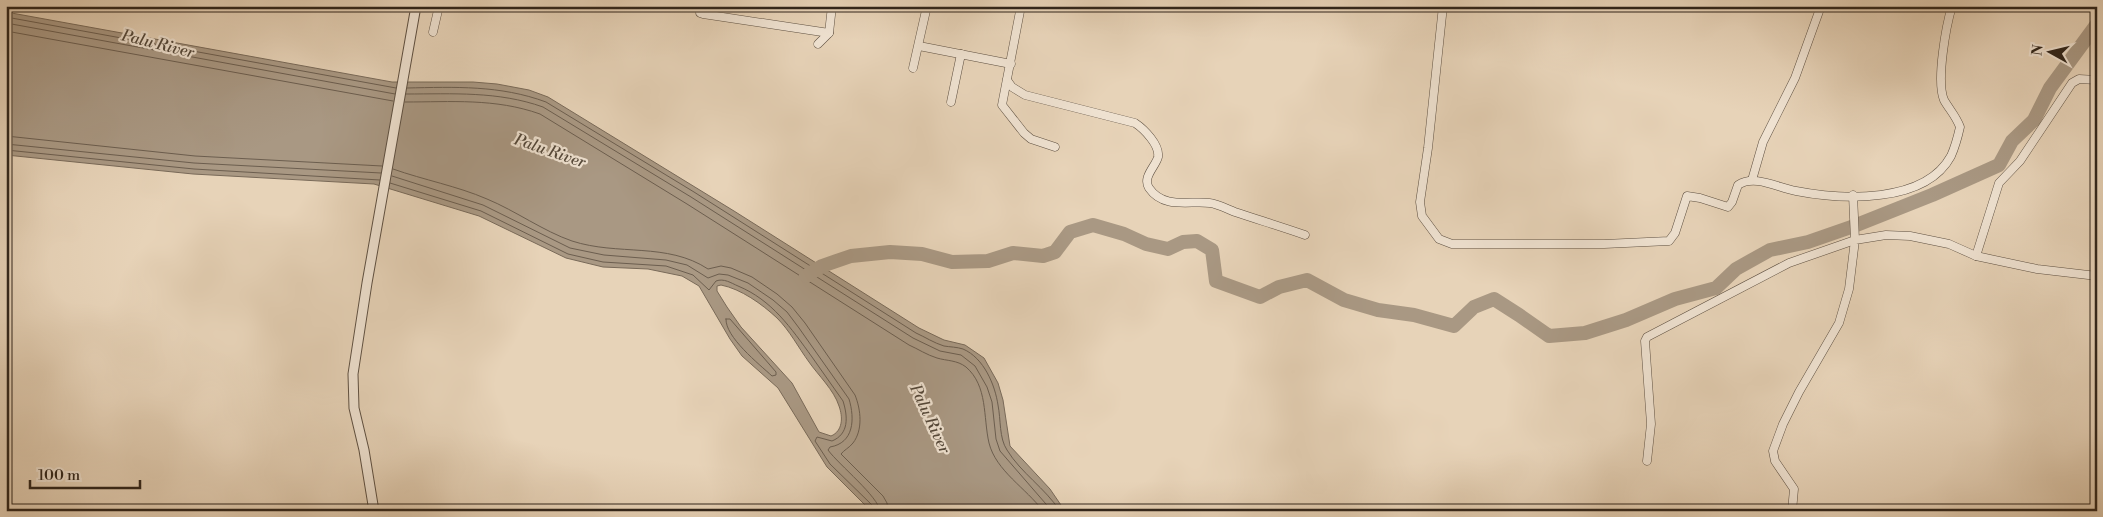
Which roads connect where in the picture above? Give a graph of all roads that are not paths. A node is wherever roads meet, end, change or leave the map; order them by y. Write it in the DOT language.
graph roads {
  1 [pos="416,6"];
  2 [pos="438,6"];
  3 [pos="700,6"];
  4 [pos="832,6"];
  5 [pos="927,6"];
  6 [pos="1021,6"];
  7 [pos="1443,6"];
  8 [pos="1821,6"];
  9 [pos="1952,6"];
  10 [pos="433,32"];
  11 [pos="829,33"];
  12 [pos="818,44"];
  13 [pos="919,46"];
  14 [pos="961,54"];
  15 [pos="1011,64"];
  16 [pos="913,68"];
  17 [pos="1007,80"];
  18 [pos="2097,80"];
  19 [pos="951,102"];
  20 [pos="1054,147"];
  21 [pos="1752,180"];
  22 [pos="1853,195"];
  23 [pos="1305,235"];
  24 [pos="1855,236"];
  25 [pos="1976,256"];
  26 [pos="2097,276"];
  27 [pos="1647,461"];
  28 [pos="374,511"];
  29 [pos="1792,511"];
  1 -- 28 [label="street"];
  2 -- 10 [label="street"];
  3 -- 11 [label="street"];
  4 -- 11 [label="street"];
  5 -- 13 [label="street"];
  6 -- 15 [label="street"];
  7 -- 21 [label="street"];
  8 -- 21 [label="street"];
  9 -- 22 [label="street"];
  11 -- 12 [label="street"];
  13 -- 14 [label="street"];
  13 -- 16 [label="street"];
  14 -- 15 [label="street"];
  14 -- 19 [label="street"];
  15 -- 17 [label="street"];
  17 -- 20 [label="street"];
  17 -- 23 [label="street"];
  18 -- 25 [label="street"];
  21 -- 22 [label="street"];
  22 -- 24 [label="street"];
  24 -- 25 [label="street"];
  24 -- 27 [label="street"];
  24 -- 29 [label="street"];
  25 -- 26 [label="street"];
}
